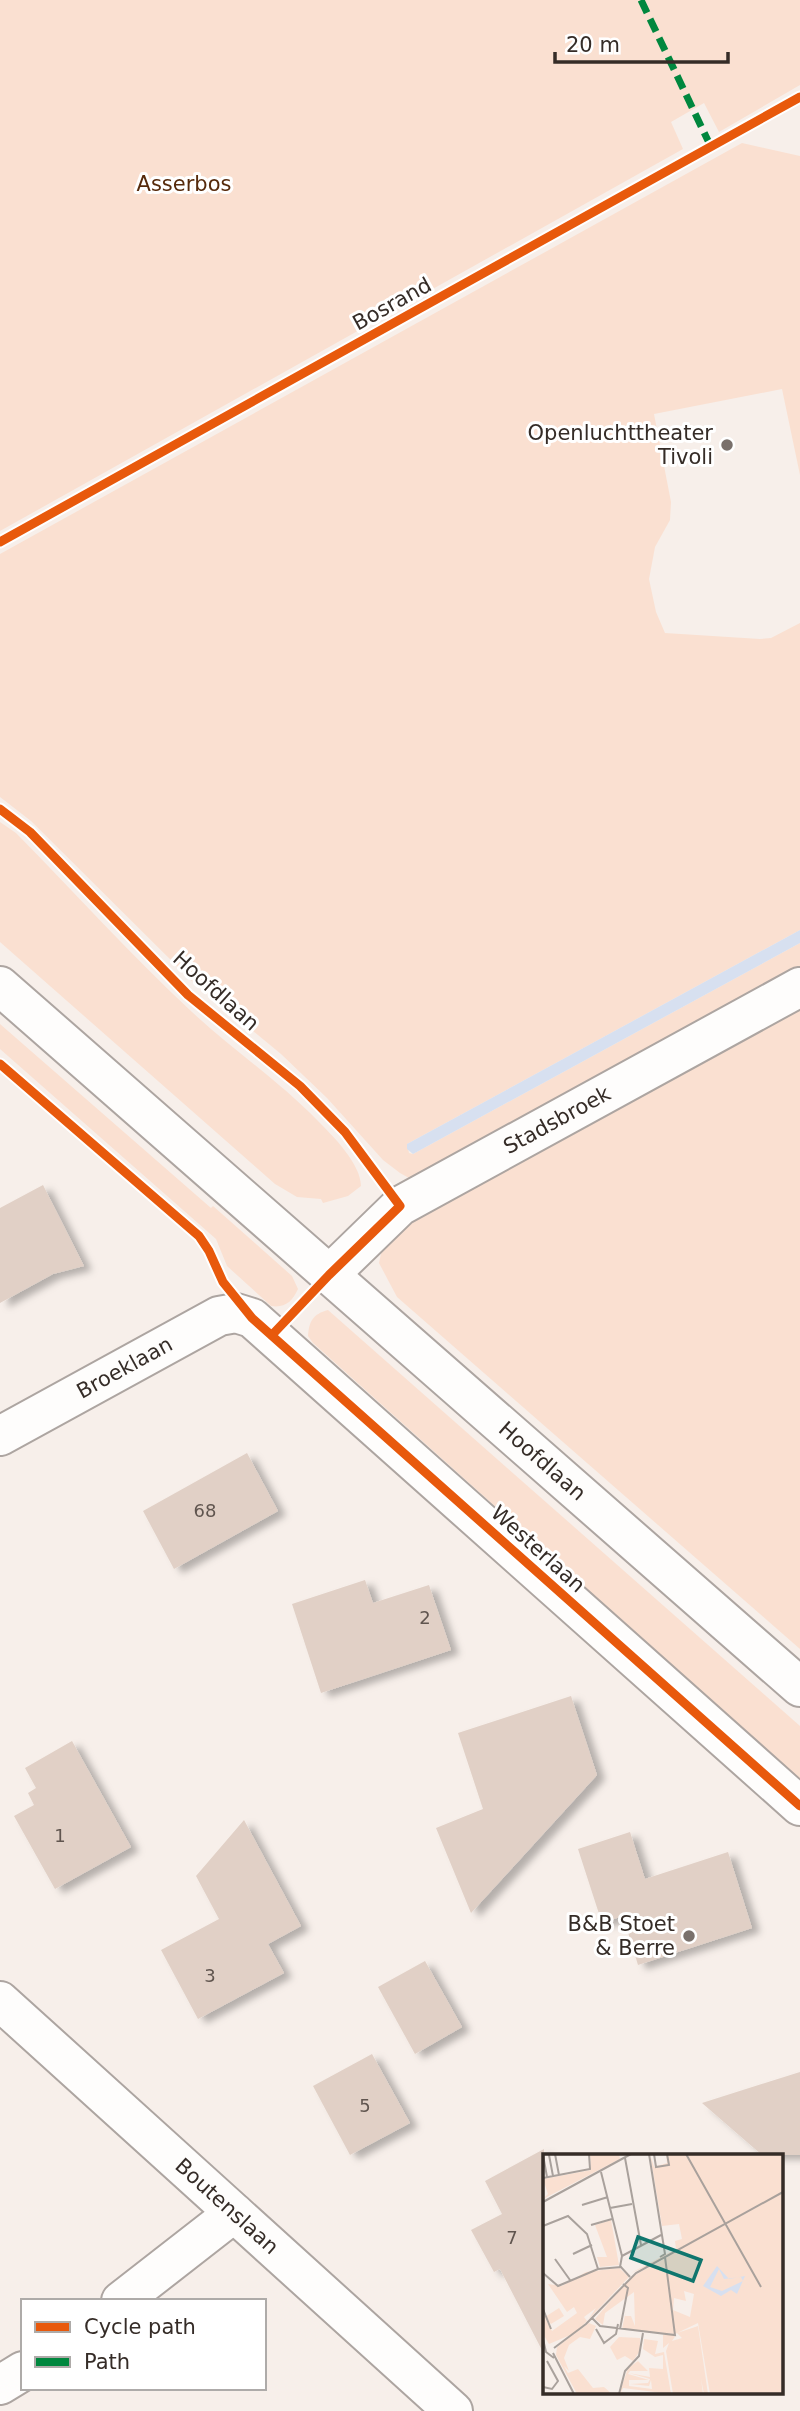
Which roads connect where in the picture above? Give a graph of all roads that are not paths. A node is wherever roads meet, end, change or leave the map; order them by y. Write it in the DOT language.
graph roads {
  1 [pos="0,986"];
  2 [pos="800,987"];
  3 [pos="328,1275"];
  4 [pos="252,1318"];
  5 [pos="0,1436"];
  6 [pos="800,1687"];
  7 [pos="800,1807"];
  8 [pos="0,2001"];
  9 [pos="234,2213"];
  10 [pos="124,2299"];
  11 [pos="21,2372"];
  12 [pos="0,2385"];
  13 [pos="453,2411"];
  1 -- 3 [label="street, Hoofdlaan"];
  2 -- 3 [label="street, Stadsbroek"];
  3 -- 6 [label="street, Hoofdlaan"];
  4 -- 5 [label="street, Broeklaan"];
  4 -- 7 [label="street, Westerlaan"];
  8 -- 9 [label="street, Boutenslaan"];
  9 -- 10 [label="street"];
  9 -- 13 [label="street, Boutenslaan"];
  11 -- 12 [label="street"];
}
